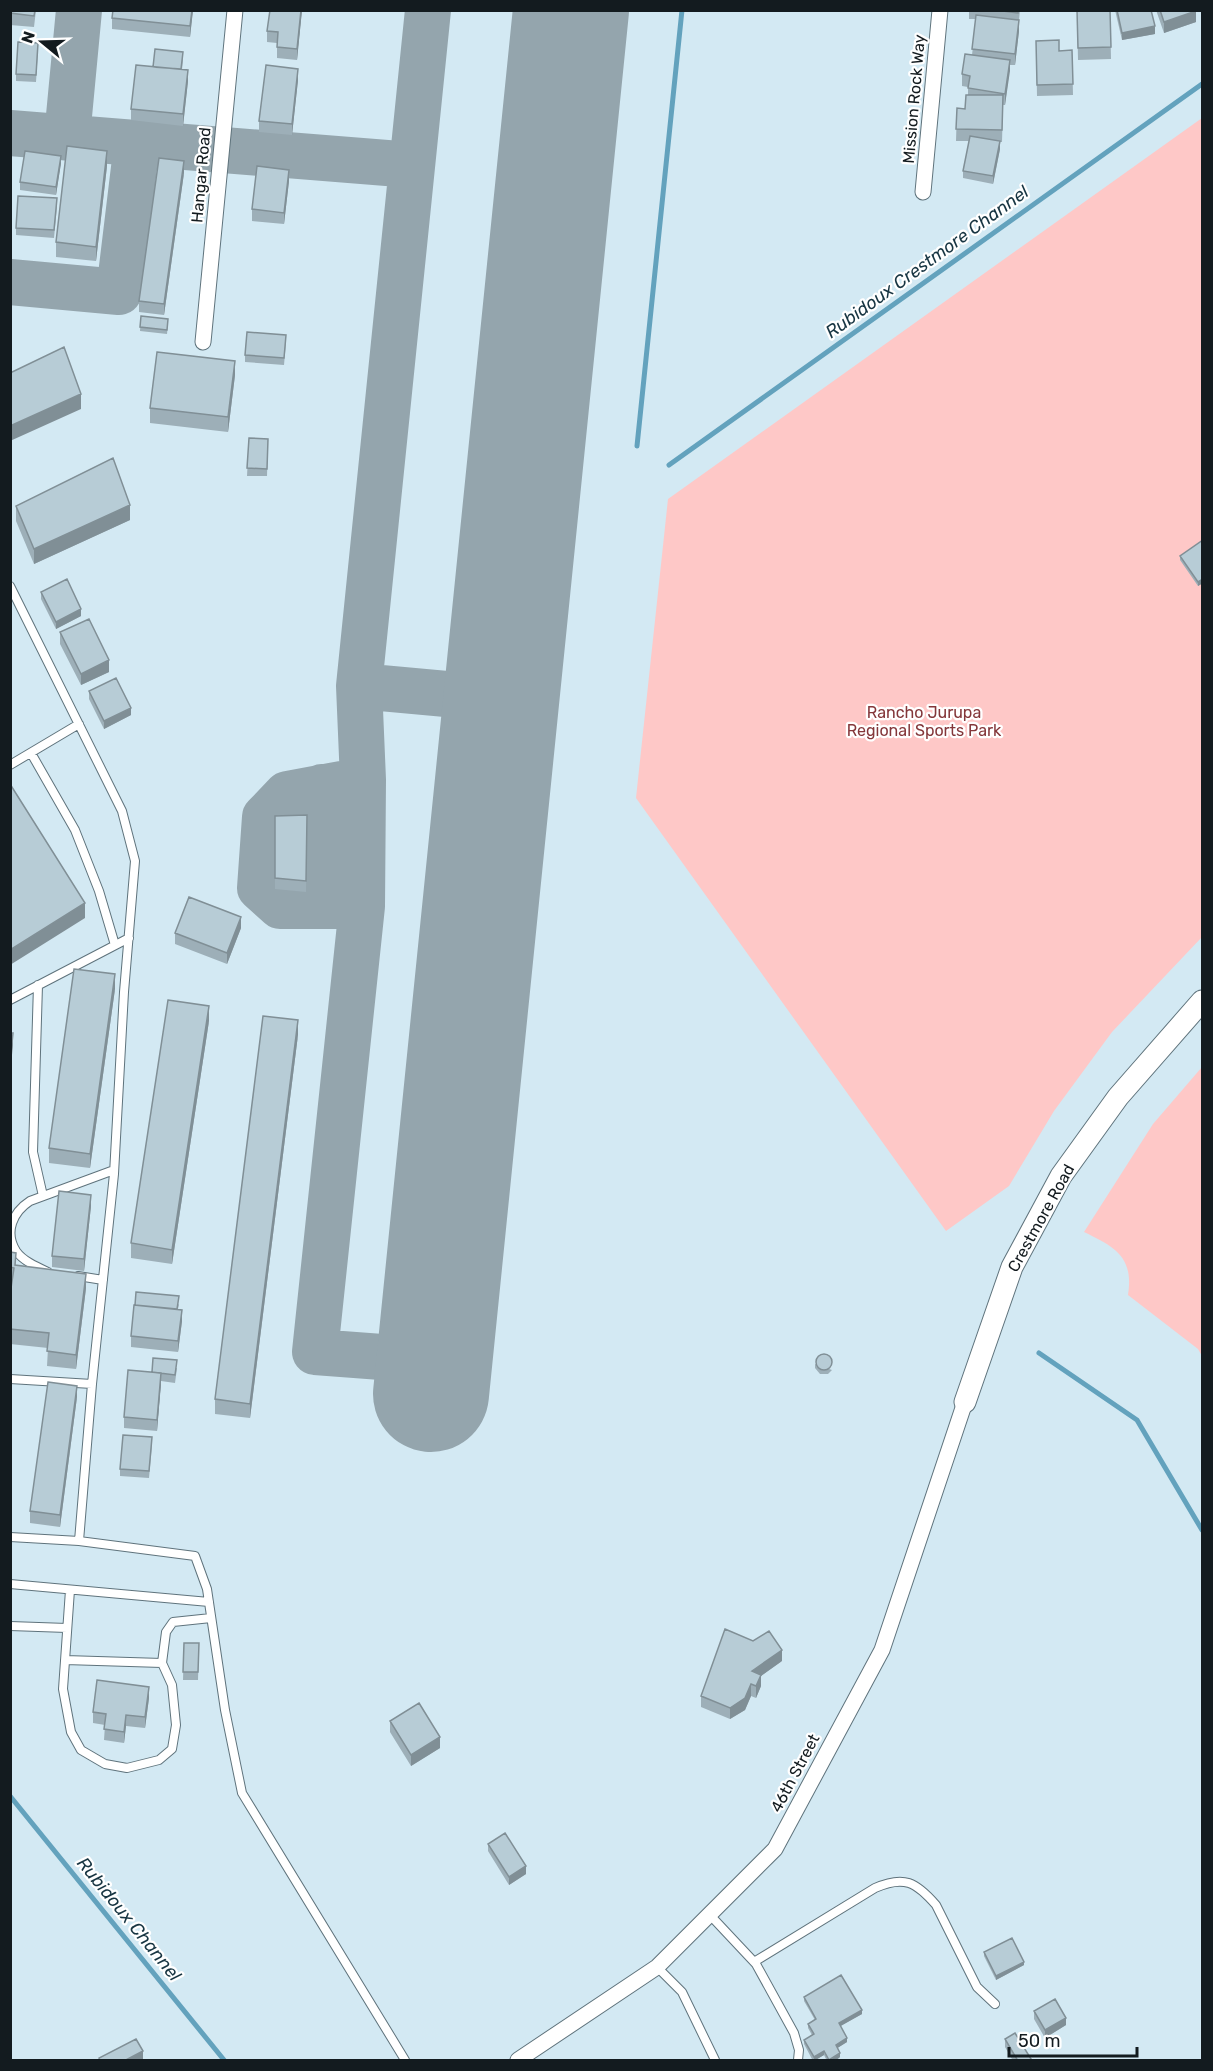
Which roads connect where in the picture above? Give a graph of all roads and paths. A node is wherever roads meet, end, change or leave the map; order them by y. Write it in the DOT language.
graph roads {
  1 [pos="235,10"];
  2 [pos="940,10"];
  3 [pos="923,192"];
  4 [pos="203,342"];
  5 [pos="10,586"];
  6 [pos="79,724"];
  7 [pos="31,753"];
  8 [pos="10,765"];
  9 [pos="129,938"];
  10 [pos="115,945"];
  11 [pos="38,985"];
  12 [pos="10,1000"];
  13 [pos="1203,1000"];
  14 [pos="114,1170"];
  15 [pos="43,1196"];
  16 [pos="12,1245"];
  17 [pos="60,1274"];
  18 [pos="71,1275"];
  19 [pos="103,1280"];
  20 [pos="10,1379"];
  21 [pos="92,1384"];
  22 [pos="965,1402"];
  23 [pos="10,1537"];
  24 [pos="80,1541"];
  25 [pos="10,1584"];
  26 [pos="70,1590"];
  27 [pos="208,1602"];
  28 [pos="211,1618"];
  29 [pos="10,1626"];
  30 [pos="67,1628"];
  31 [pos="65,1660"];
  32 [pos="162,1663"];
  33 [pos="710,1915"];
  34 [pos="754,1962"];
  35 [pos="657,1967"];
  36 [pos="995,2004"];
  37 [pos="527,2058"];
  38 [pos="405,2061"];
  39 [pos="715,2061"];
  40 [pos="798,2061"];
  1 -- 4 [label="street, Hangar Road"];
  2 -- 3 [label="street, Mission Rock Way"];
  5 -- 6 [label="lane"];
  6 -- 7 [label="lane"];
  6 -- 9 [label="lane"];
  7 -- 8 [label="lane"];
  7 -- 10 [label="lane"];
  9 -- 10 [label="lane"];
  9 -- 14 [label="lane"];
  10 -- 11 [label="lane"];
  11 -- 12 [label="lane"];
  11 -- 15 [label="lane"];
  13 -- 22 [label="street, Crestmore Road"];
  14 -- 15 [label="lane"];
  14 -- 19 [label="lane"];
  15 -- 16 [label="lane"];
  16 -- 17 [label="lane"];
  18 -- 19 [label="lane"];
  19 -- 21 [label="lane"];
  20 -- 21 [label="lane"];
  21 -- 24 [label="lane"];
  22 -- 33 [label="street, 46th Street"];
  23 -- 24 [label="lane"];
  24 -- 27 [label="lane"];
  25 -- 26 [label="lane"];
  26 -- 27 [label="lane"];
  26 -- 30 [label="lane"];
  27 -- 28 [label="lane"];
  28 -- 32 [label="lane"];
  28 -- 38 [label="lane"];
  29 -- 30 [label="lane"];
  30 -- 31 [label="lane"];
  31 -- 32 [label="lane"];
  31 -- 32 [label="lane"];
  33 -- 34 [label="lane"];
  33 -- 35 [label="street, 46th Street"];
  34 -- 36 [label="lane"];
  34 -- 40 [label="lane"];
  35 -- 37 [label="street, 46th Street"];
  35 -- 39 [label="lane"];
}
